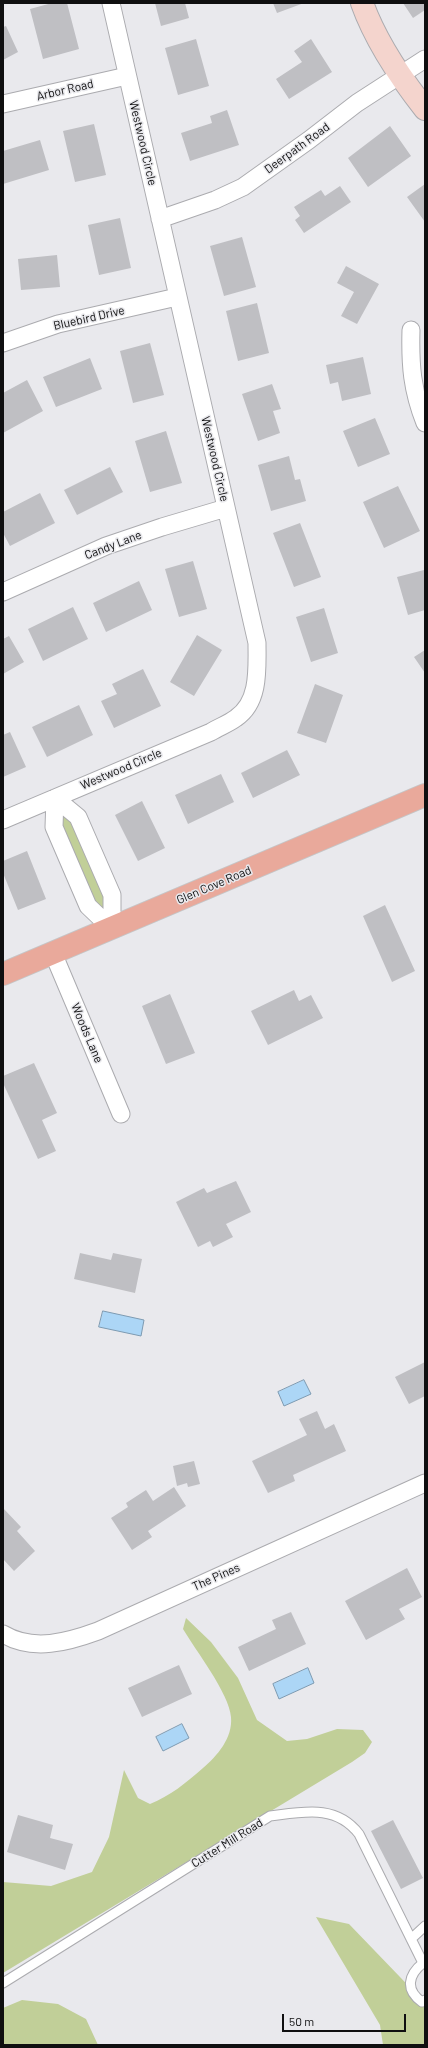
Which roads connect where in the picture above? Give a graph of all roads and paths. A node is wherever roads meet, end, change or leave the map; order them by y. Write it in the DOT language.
graph roads {
  1 [pos="111,3"];
  2 [pos="362,3"];
  3 [pos="425,59"];
  4 [pos="127,76"];
  5 [pos="399,76"];
  6 [pos="3,104"];
  7 [pos="425,109"];
  8 [pos="160,219"];
  9 [pos="177,297"];
  10 [pos="411,330"];
  11 [pos="3,343"];
  12 [pos="425,423"];
  13 [pos="226,508"];
  14 [pos="3,592"];
  15 [pos="425,795"];
  16 [pos="55,798"];
  17 [pos="3,820"];
  18 [pos="112,929"];
  19 [pos="53,953"];
  20 [pos="3,974"];
  21 [pos="121,1114"];
  22 [pos="425,1483"];
  23 [pos="3,1634"];
  24 [pos="425,1926"];
  25 [pos="411,1939"];
  26 [pos="424,1964"];
  27 [pos="3,1983"];
  28 [pos="425,2000"];
  1 -- 4 [label="street, Westwood Circle"];
  2 -- 5 [label="street"];
  3 -- 5 [label="street, Deerpath Road"];
  4 -- 6 [label="street, Arbor Road"];
  4 -- 8 [label="street, Westwood Circle"];
  5 -- 7 [label="street"];
  5 -- 8 [label="street, Deerpath Road"];
  8 -- 9 [label="street, Westwood Circle"];
  9 -- 11 [label="street, Bluebird Drive"];
  9 -- 13 [label="street, Westwood Circle"];
  10 -- 12 [label="street"];
  13 -- 14 [label="street, Candy Lane"];
  13 -- 16 [label="street, Westwood Circle"];
  15 -- 18 [label="main road, Glen Cove Road"];
  16 -- 17 [label="street, Westwood Circle"];
  16 -- 18 [label="street"];
  16 -- 18 [label="street"];
  18 -- 19 [label="main road, Glen Cove Road"];
  19 -- 20 [label="main road, Glen Cove Road"];
  19 -- 21 [label="street, Woods Lane"];
  22 -- 23 [label="street, The Pines"];
  24 -- 25 [label="lane"];
  25 -- 26 [label="lane, Cutter Mill Road"];
  25 -- 27 [label="lane, Cutter Mill Road"];
  26 -- 28 [label="lane"];
}
